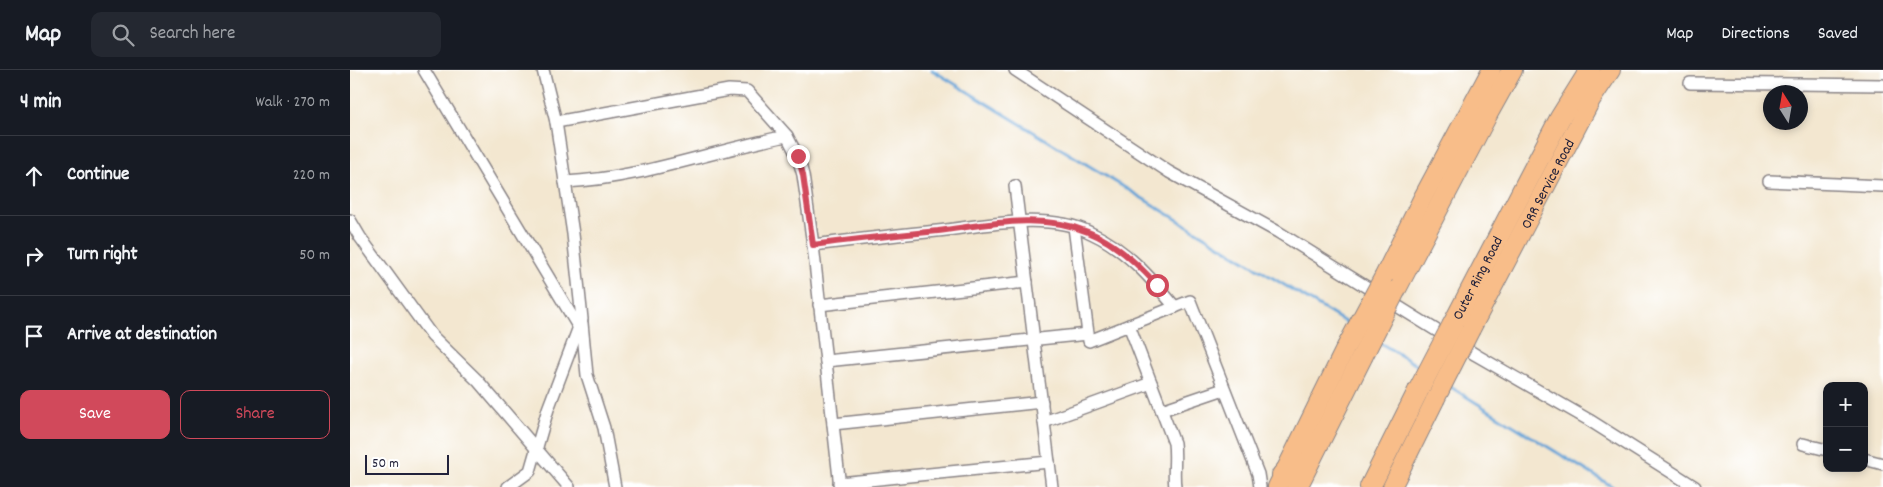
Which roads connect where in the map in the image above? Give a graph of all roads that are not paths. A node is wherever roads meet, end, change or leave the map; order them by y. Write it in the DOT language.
graph roads {
  1 [pos="424,70"];
  2 [pos="543,70"];
  3 [pos="1015,70"];
  4 [pos="1491,70"];
  5 [pos="1512,70"];
  6 [pos="1590,70"];
  7 [pos="1611,70"];
  8 [pos="1690,82"];
  9 [pos="1883,85"];
  10 [pos="556,122"];
  11 [pos="787,136"];
  12 [pos="1769,181"];
  13 [pos="566,182"];
  14 [pos="1015,186"];
  15 [pos="1883,186"];
  16 [pos="350,220"];
  17 [pos="1020,222"];
  18 [pos="1074,227"];
  19 [pos="813,245"];
  20 [pos="1027,282"];
  21 [pos="1390,284"];
  22 [pos="819,305"];
  23 [pos="1175,307"];
  24 [pos="580,323"];
  25 [pos="1129,325"];
  26 [pos="1462,327"];
  27 [pos="1088,334"];
  28 [pos="1034,341"];
  29 [pos="1354,352"];
  30 [pos="826,361"];
  31 [pos="1151,382"];
  32 [pos="1224,389"];
  33 [pos="1426,396"];
  34 [pos="1042,402"];
  35 [pos="1162,410"];
  36 [pos="1044,422"];
  37 [pos="833,424"];
  38 [pos="1803,444"];
  39 [pos="1823,449"];
  40 [pos="536,450"];
  41 [pos="1868,460"];
  42 [pos="1049,462"];
  43 [pos="1883,464"];
  44 [pos="1381,466"];
  45 [pos="1285,483"];
  46 [pos="839,485"];
  47 [pos="508,487"];
  48 [pos="569,487"];
  49 [pos="615,487"];
  50 [pos="1052,487"];
  51 [pos="1175,487"];
  52 [pos="1260,487"];
  53 [pos="1370,487"];
  54 [pos="1377,487"];
  55 [pos="1392,487"];
  56 [pos="1695,487"];
  1 -- 24 [label="street"];
  2 -- 10 [label="street"];
  3 -- 56 [label="street"];
  4 -- 21 [label="main road"];
  5 -- 21 [label="highway"];
  6 -- 26 [label="highway, Outer Ring Road"];
  7 -- 26 [label="main road, ORR Service Road"];
  8 -- 9 [label="street"];
  10 -- 11 [label="street"];
  10 -- 13 [label="street"];
  11 -- 13 [label="street"];
  11 -- 19 [label="street"];
  12 -- 15 [label="street"];
  13 -- 24 [label="street"];
  14 -- 17 [label="street"];
  16 -- 40 [label="street"];
  17 -- 18 [label="street"];
  17 -- 19 [label="street"];
  17 -- 20 [label="street"];
  18 -- 23 [label="street"];
  18 -- 27 [label="street"];
  19 -- 22 [label="street"];
  20 -- 22 [label="street"];
  20 -- 28 [label="street"];
  21 -- 29 [label="highway, bridge"];
  22 -- 30 [label="street"];
  23 -- 25 [label="street"];
  23 -- 32 [label="street"];
  24 -- 40 [label="street"];
  24 -- 49 [label="street"];
  25 -- 27 [label="street"];
  25 -- 31 [label="street"];
  26 -- 33 [label="highway, Outer Ring Road, bridge"];
  27 -- 28 [label="street"];
  28 -- 30 [label="street"];
  28 -- 34 [label="street"];
  29 -- 45 [label="main road"];
  29 -- 45 [label="highway"];
  30 -- 37 [label="street"];
  31 -- 35 [label="street"];
  31 -- 36 [label="street"];
  32 -- 35 [label="street"];
  32 -- 52 [label="street"];
  33 -- 44 [label="highway, Outer Ring Road"];
  33 -- 55 [label="main road"];
  34 -- 36 [label="street"];
  34 -- 37 [label="street"];
  35 -- 51 [label="street"];
  36 -- 42 [label="street"];
  37 -- 46 [label="street"];
  38 -- 39 [label="street"];
  40 -- 47 [label="street"];
  40 -- 48 [label="street"];
  41 -- 43 [label="street"];
  42 -- 46 [label="street"];
  42 -- 50 [label="street"];
  44 -- 53 [label="highway, Outer Ring Road"];
  44 -- 54 [label="highway"];
}
